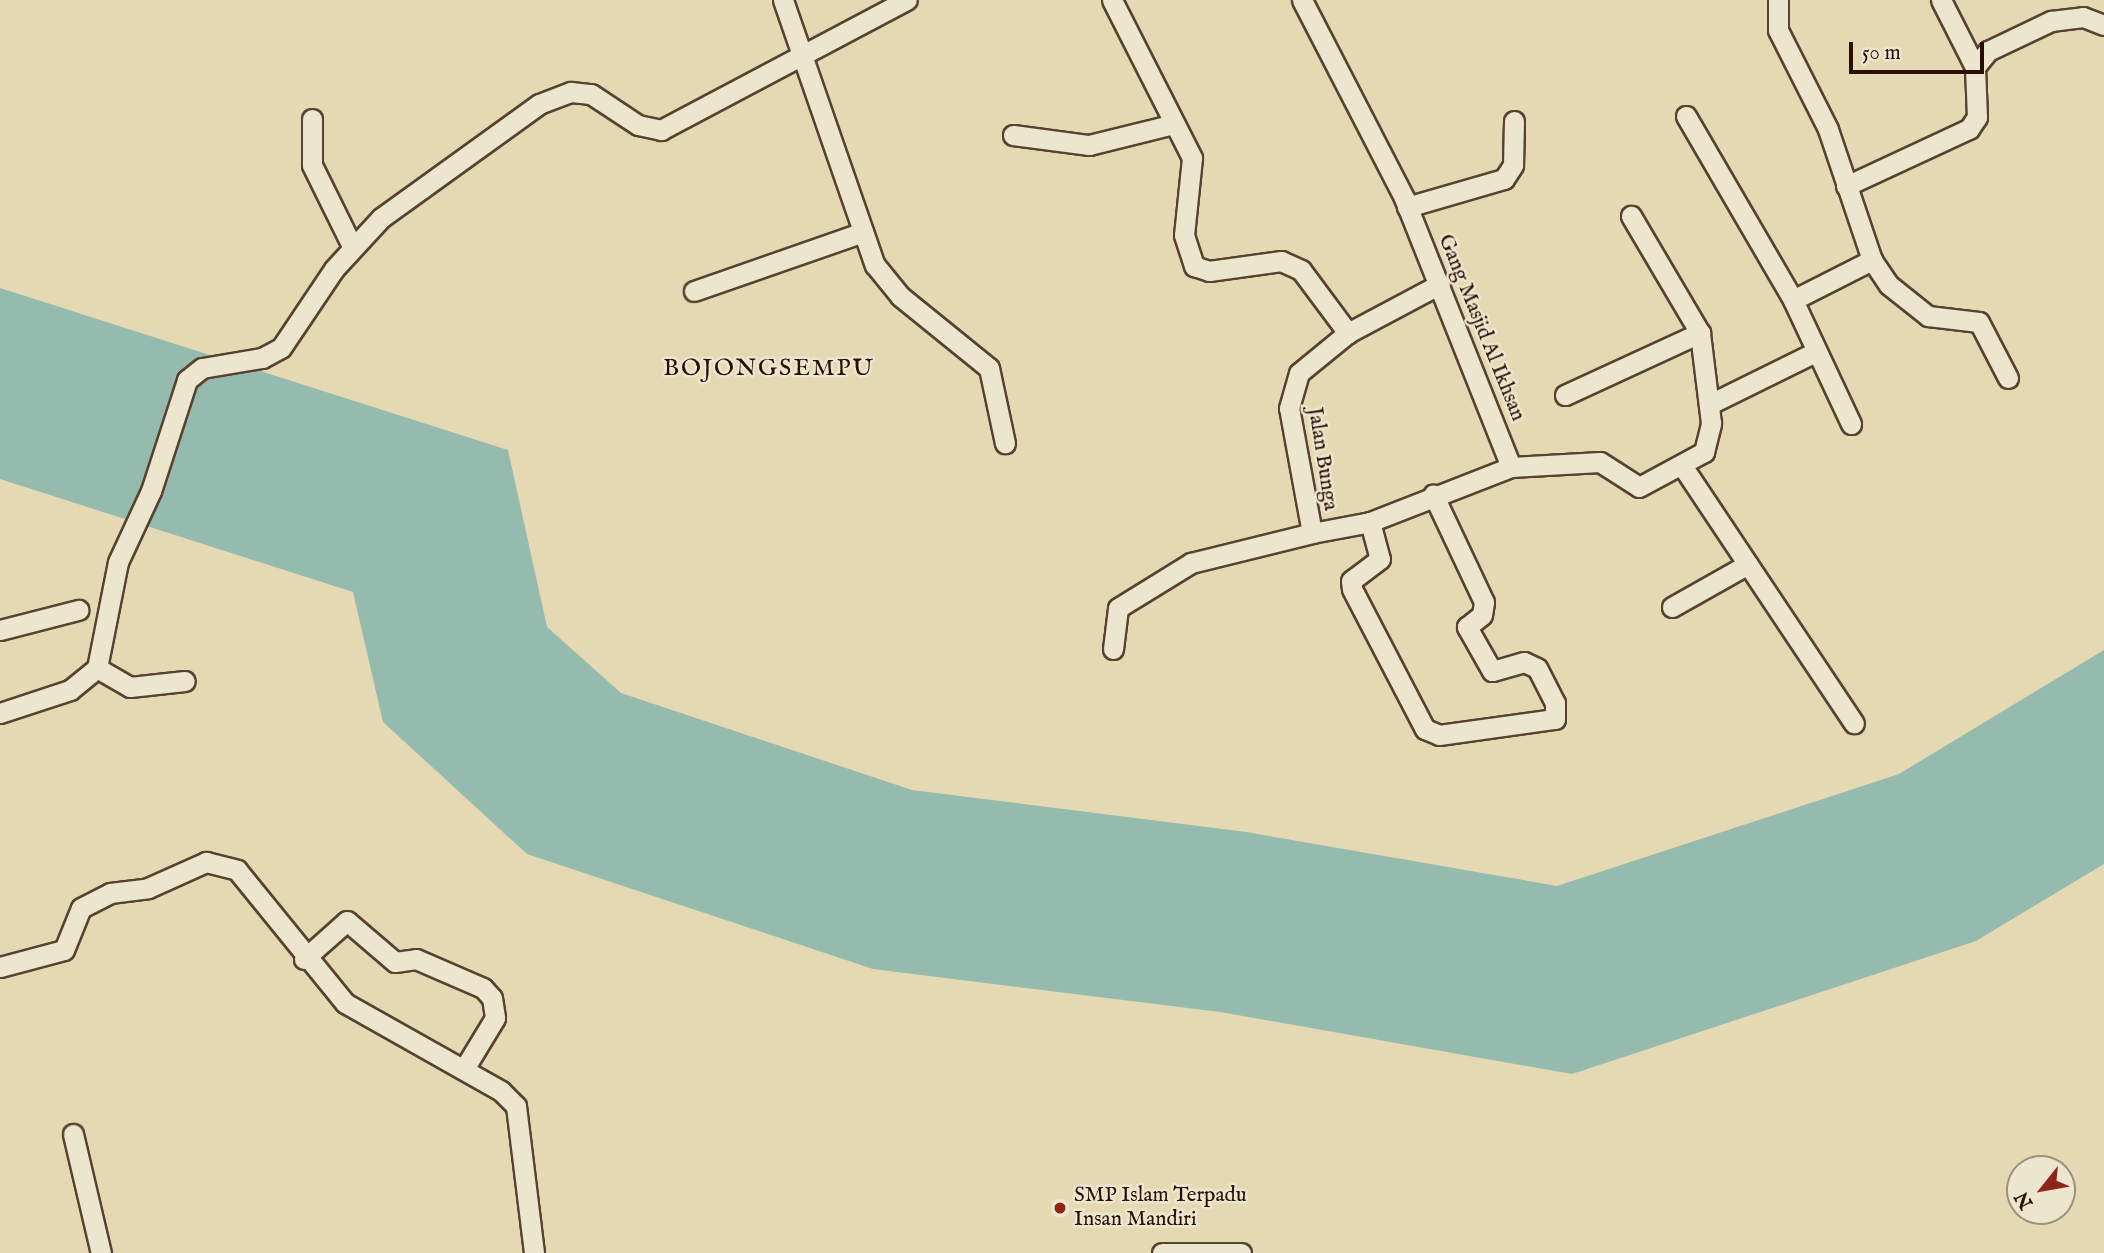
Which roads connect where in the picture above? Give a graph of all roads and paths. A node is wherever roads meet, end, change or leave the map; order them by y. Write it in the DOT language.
graph roads {
  1 [pos="783,0"];
  2 [pos="907,0"];
  3 [pos="1112,0"];
  4 [pos="1303,0"];
  5 [pos="1778,0"];
  6 [pos="1941,0"];
  7 [pos="2104,25"];
  8 [pos="798,55"];
  9 [pos="1975,67"];
  10 [pos="1686,116"];
  11 [pos="312,119"];
  12 [pos="1514,121"];
  13 [pos="1174,124"];
  14 [pos="1013,135"];
  15 [pos="1846,186"];
  16 [pos="1407,207"];
  17 [pos="1632,216"];
  18 [pos="863,232"];
  19 [pos="352,246"];
  20 [pos="1872,260"];
  21 [pos="1440,284"];
  22 [pos="694,290"];
  23 [pos="1793,300"];
  24 [pos="1348,333"];
  25 [pos="1700,333"];
  26 [pos="1815,352"];
  27 [pos="2008,378"];
  28 [pos="1565,395"];
  29 [pos="1710,404"];
  30 [pos="1851,424"];
  31 [pos="1005,443"];
  32 [pos="1511,467"];
  33 [pos="1683,467"];
  34 [pos="1433,494"];
  35 [pos="1370,522"];
  36 [pos="1312,533"];
  37 [pos="1748,564"];
  38 [pos="1672,607"];
  39 [pos="78,610"];
  40 [pos="0,630"];
  41 [pos="1114,649"];
  42 [pos="97,668"];
  43 [pos="185,681"];
  44 [pos="0,713"];
  45 [pos="1854,723"];
  46 [pos="304,959"];
  47 [pos="0,967"];
  48 [pos="464,1069"];
  49 [pos="73,1133"];
  50 [pos="101,1253"];
  51 [pos="534,1253"];
  52 [pos="1162,1253"];
  53 [pos="1241,1253"];
  1 -- 8 [label="street"];
  2 -- 8 [label="street"];
  3 -- 13 [label="street"];
  4 -- 16 [label="street, Gang Masjid Al Ikhsan"];
  5 -- 15 [label="street"];
  6 -- 9 [label="street"];
  7 -- 9 [label="street"];
  8 -- 18 [label="street"];
  8 -- 19 [label="street"];
  9 -- 15 [label="street"];
  10 -- 23 [label="street"];
  11 -- 19 [label="street"];
  12 -- 16 [label="street"];
  13 -- 14 [label="street"];
  13 -- 24 [label="street"];
  15 -- 20 [label="street"];
  16 -- 21 [label="street, Gang Masjid Al Ikhsan"];
  17 -- 25 [label="street"];
  18 -- 22 [label="street"];
  18 -- 31 [label="street"];
  19 -- 42 [label="street"];
  20 -- 23 [label="street"];
  20 -- 27 [label="street"];
  21 -- 24 [label="street, Jalan Bunga"];
  21 -- 32 [label="street, Gang Masjid Al Ikhsan"];
  23 -- 26 [label="street"];
  24 -- 36 [label="street, Jalan Bunga"];
  25 -- 28 [label="street"];
  25 -- 29 [label="street"];
  26 -- 29 [label="street"];
  26 -- 30 [label="street"];
  29 -- 33 [label="street"];
  32 -- 33 [label="street"];
  32 -- 34 [label="street"];
  33 -- 37 [label="street"];
  34 -- 35 [label="street"];
  34 -- 35 [label="street"];
  35 -- 36 [label="street"];
  36 -- 41 [label="street, Jalan Bunga"];
  37 -- 38 [label="street"];
  37 -- 45 [label="street"];
  39 -- 40 [label="street"];
  42 -- 43 [label="street"];
  42 -- 44 [label="street"];
  46 -- 47 [label="street"];
  46 -- 48 [label="street"];
  46 -- 48 [label="street"];
  48 -- 51 [label="street"];
  49 -- 50 [label="street"];
  52 -- 53 [label="street"];
}
